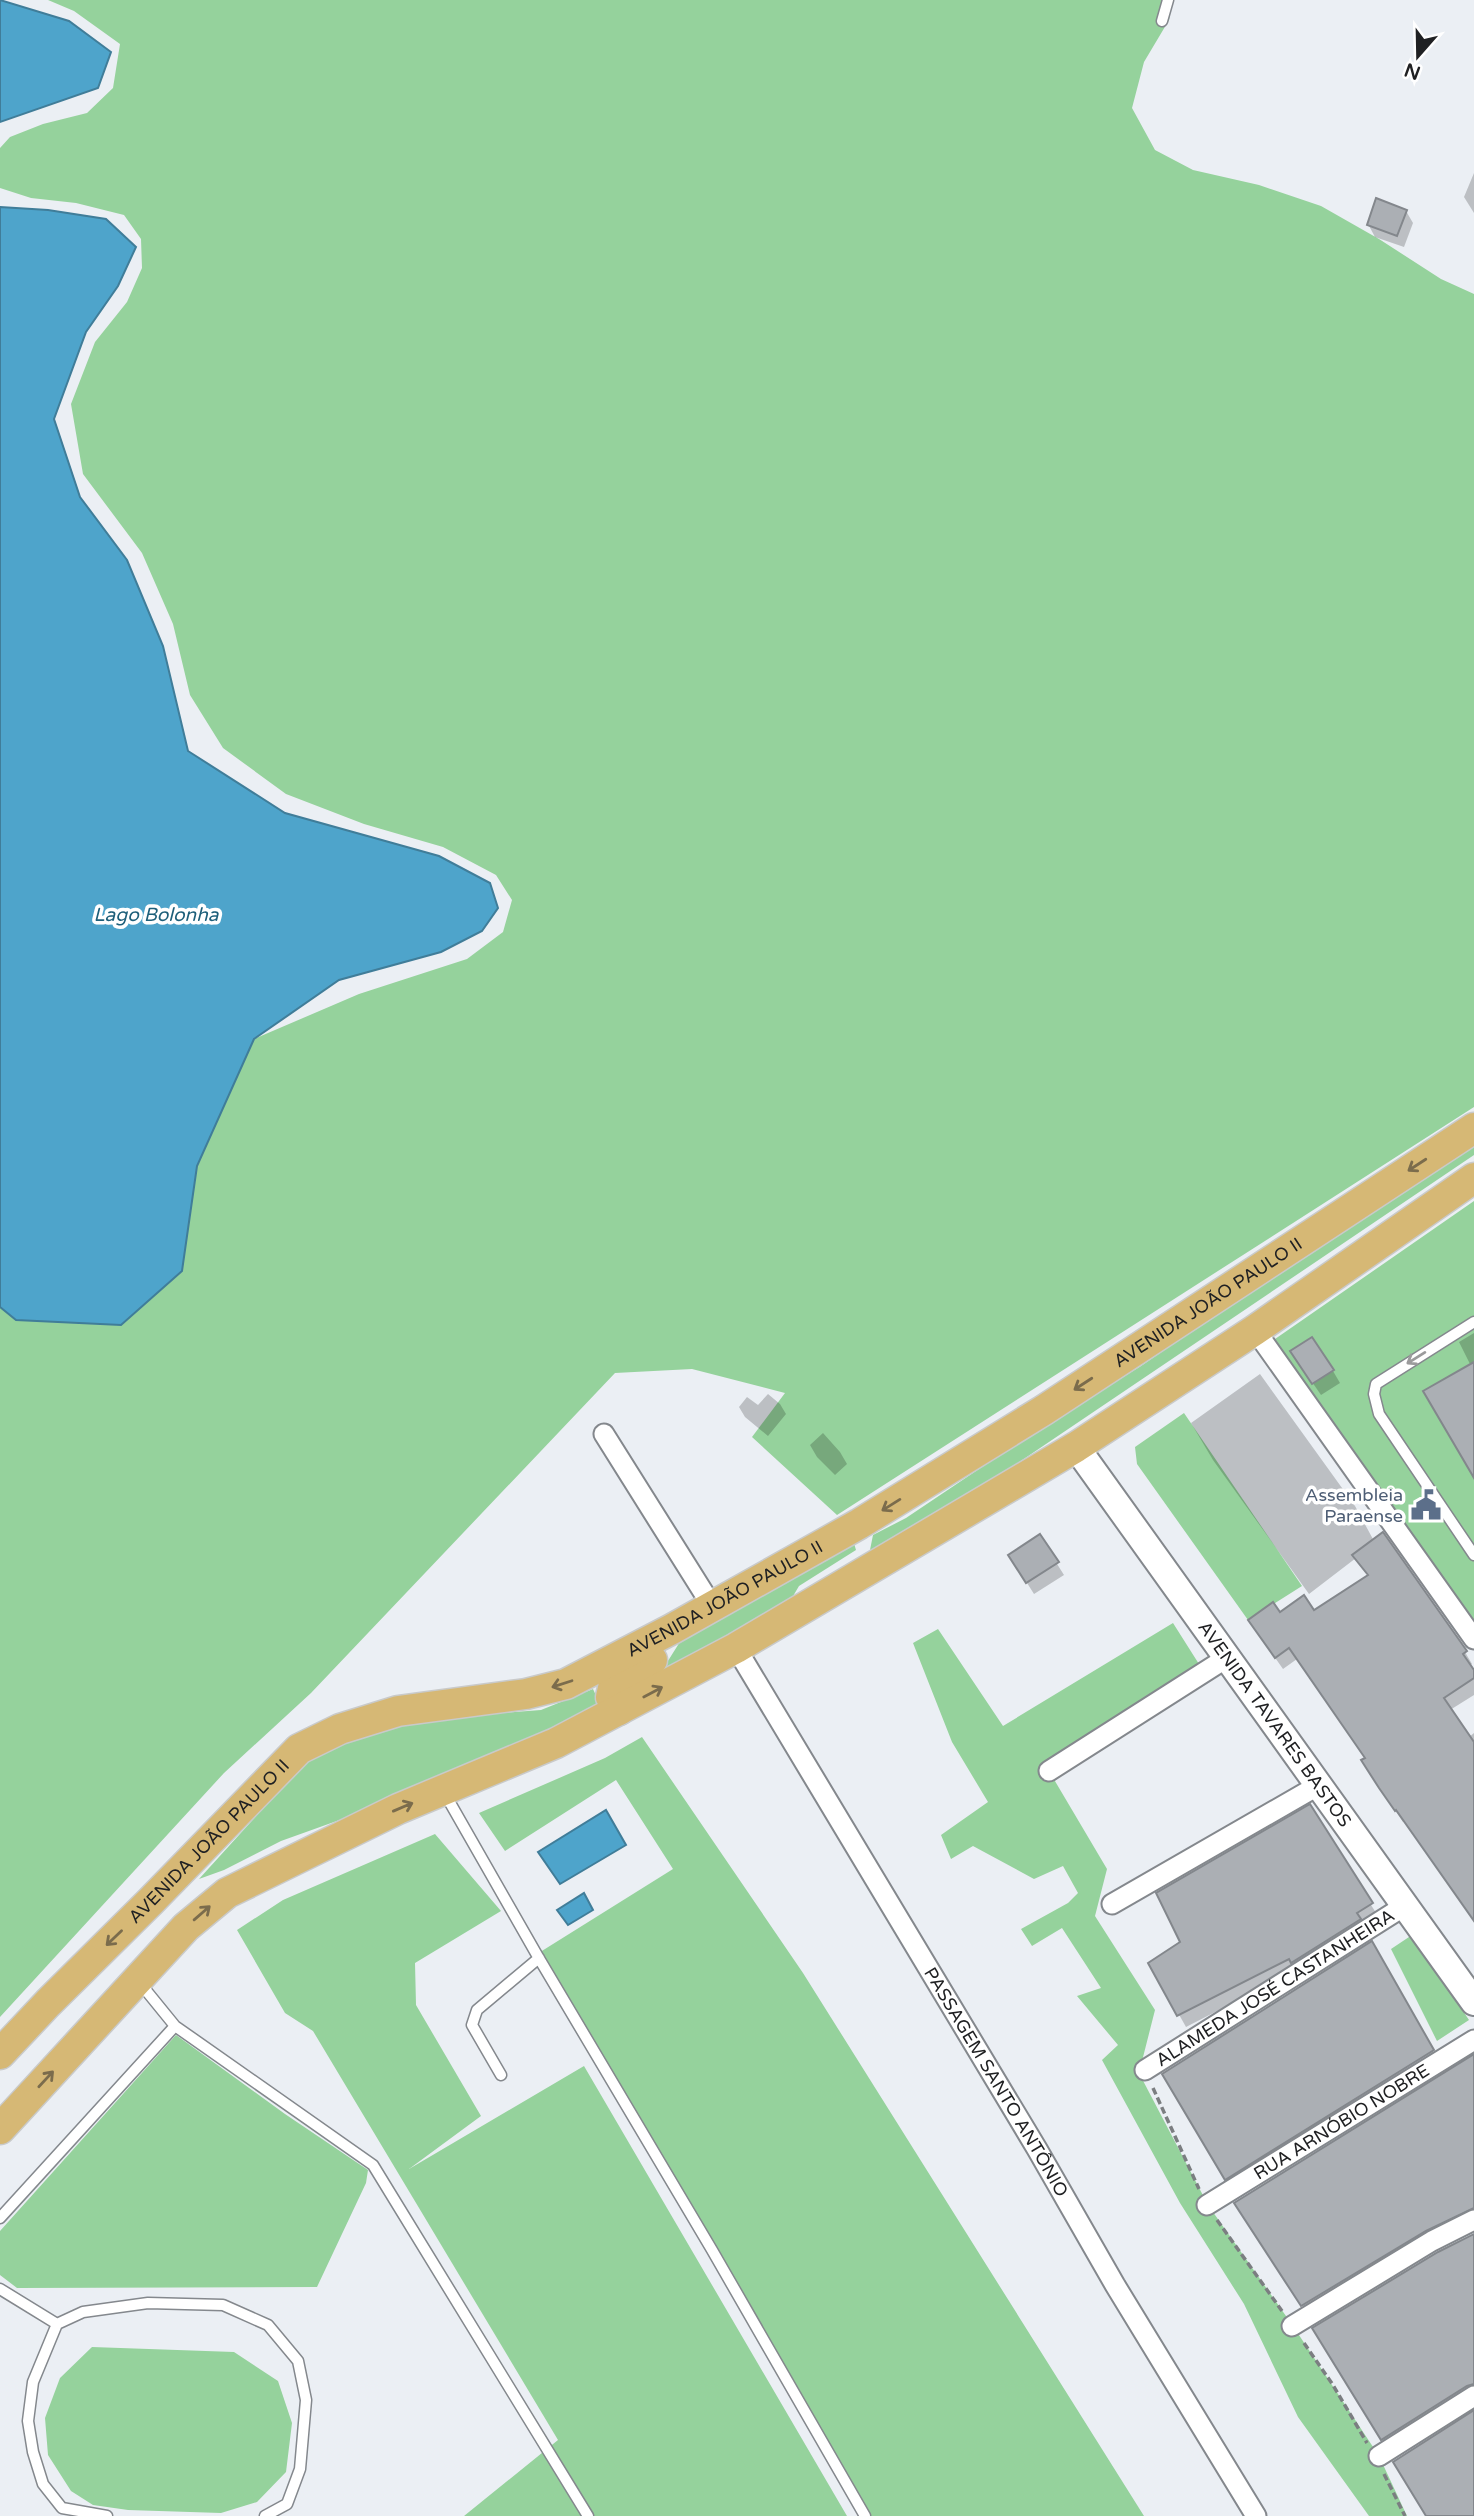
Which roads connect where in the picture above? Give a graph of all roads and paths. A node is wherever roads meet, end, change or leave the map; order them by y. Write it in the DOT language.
graph roads {
  1 [pos="1168,0"];
  2 [pos="1161,21"];
  3 [pos="1474,1128"];
  4 [pos="1474,1178"];
  5 [pos="1474,1322"];
  6 [pos="1255,1330"];
  7 [pos="604,1434"];
  8 [pos="1076,1447"];
  9 [pos="859,1524"];
  10 [pos="1474,1555"];
  11 [pos="806,1605"];
  12 [pos="712,1606"];
  13 [pos="672,1629"];
  14 [pos="1474,1639"];
  15 [pos="736,1648"];
  16 [pos="1228,1657"];
  17 [pos="619,1710"];
  18 [pos="1049,1771"];
  19 [pos="1319,1785"];
  20 [pos="444,1790"];
  21 [pos="1112,1904"];
  22 [pos="1406,1905"];
  23 [pos="539,1958"];
  24 [pos="137,1980"];
  25 [pos="1474,2001"];
  26 [pos="175,2026"];
  27 [pos="1474,2040"];
  28 [pos="0,2054"];
  29 [pos="1144,2070"];
  30 [pos="500,2075"];
  31 [pos="0,2129"];
  32 [pos="1207,2205"];
  33 [pos="0,2218"];
  34 [pos="1474,2220"];
  35 [pos="0,2289"];
  36 [pos="57,2324"];
  37 [pos="1292,2326"];
  38 [pos="1474,2396"];
  39 [pos="1376,2457"];
  40 [pos="107,2516"];
  41 [pos="265,2516"];
  42 [pos="588,2516"];
  43 [pos="865,2516"];
  44 [pos="1256,2516"];
  45 [pos="1405,2516"];
  1 -- 2 [label="lane"];
  3 -- 9 [label="main road, AVENIDA JOÃO PAULO II, one-way"];
  4 -- 6 [label="main road"];
  5 -- 10 [label="lane, one-way"];
  6 -- 8 [label="main road"];
  6 -- 14 [label="street"];
  7 -- 12 [label="street"];
  8 -- 11 [label="main road"];
  8 -- 16 [label="main road, AVENIDA TAVARES BASTOS"];
  9 -- 11 [label="main road"];
  9 -- 12 [label="main road, AVENIDA JOÃO PAULO II"];
  11 -- 15 [label="main road"];
  12 -- 13 [label="main road, AVENIDA JOÃO PAULO II"];
  13 -- 17 [label="main road"];
  13 -- 28 [label="main road, AVENIDA JOÃO PAULO II, one-way"];
  17 -- 15 [label="main road, one-way"];
  15 -- 44 [label="street, PASSAGEM SANTO ANTÔNIO"];
  16 -- 18 [label="street"];
  16 -- 19 [label="main road, AVENIDA TAVARES BASTOS"];
  17 -- 20 [label="main road"];
  19 -- 21 [label="street"];
  19 -- 22 [label="main road, AVENIDA TAVARES BASTOS"];
  20 -- 23 [label="lane"];
  24 -- 20 [label="main road, one-way"];
  22 -- 25 [label="main road, AVENIDA TAVARES BASTOS"];
  22 -- 29 [label="street, ALAMEDA JOSÉ CASTANHEIRA"];
  23 -- 30 [label="lane"];
  23 -- 43 [label="lane"];
  24 -- 26 [label="lane"];
  31 -- 24 [label="main road, one-way"];
  26 -- 33 [label="lane"];
  26 -- 42 [label="lane"];
  27 -- 32 [label="street, RUA ARNÓBIO NOBRE"];
  29 -- 32 [label="path"];
  32 -- 37 [label="path"];
  34 -- 37 [label="street"];
  35 -- 36 [label="lane"];
  36 -- 40 [label="lane"];
  36 -- 41 [label="lane"];
  37 -- 39 [label="path"];
  38 -- 39 [label="street"];
  39 -- 45 [label="path"];
}
